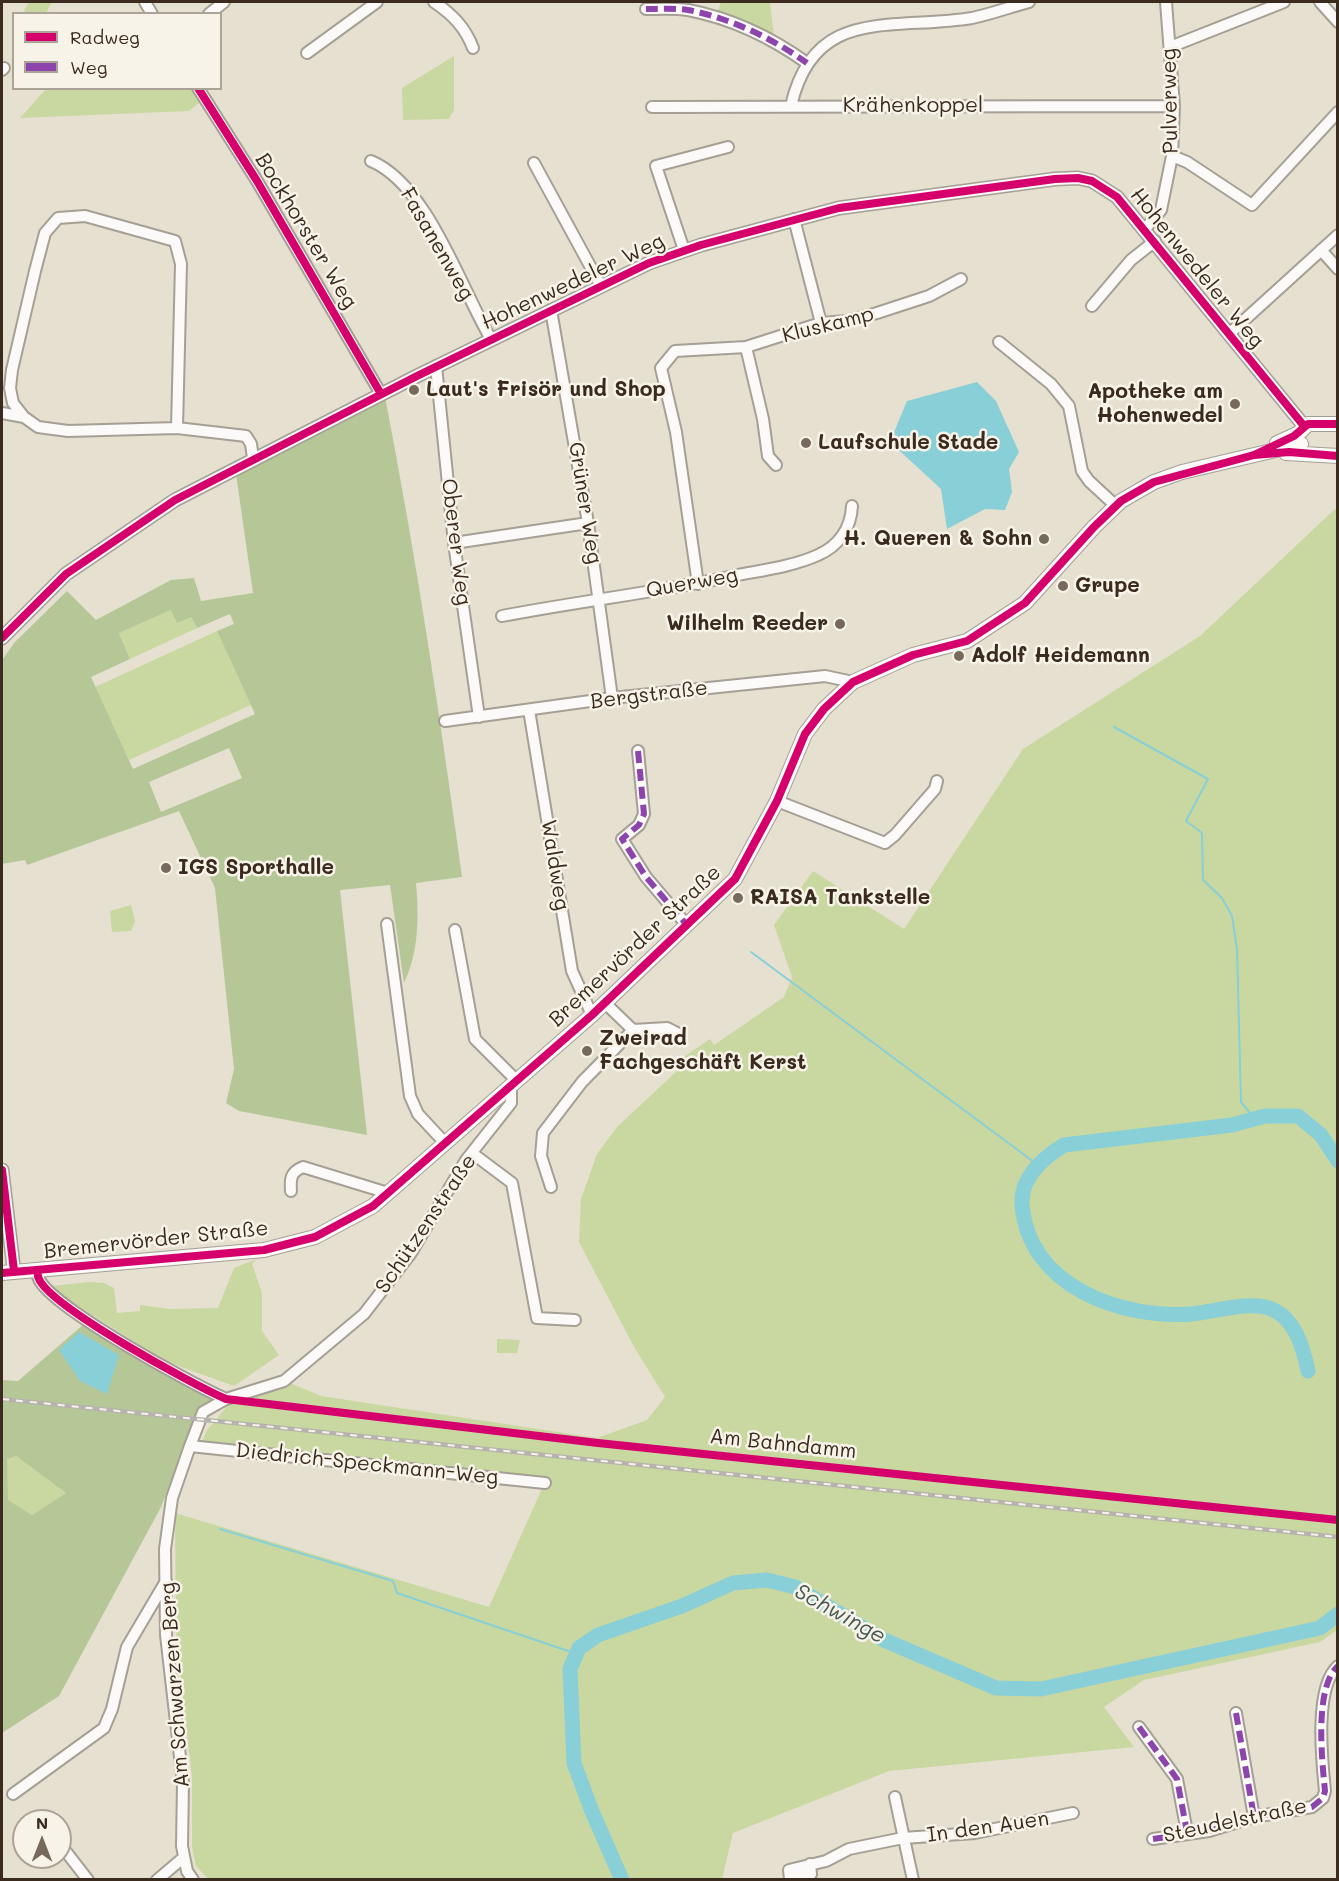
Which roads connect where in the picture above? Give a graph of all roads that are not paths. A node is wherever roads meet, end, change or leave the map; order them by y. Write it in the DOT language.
graph roads {
  1 [pos="224,2"];
  2 [pos="377,2"];
  3 [pos="434,2"];
  4 [pos="1029,2"];
  5 [pos="1166,2"];
  6 [pos="1284,2"];
  7 [pos="1320,2"];
  8 [pos="1011,4"];
  9 [pos="646,9"];
  10 [pos="212,12"];
  11 [pos="1338,22"];
  12 [pos="1170,47"];
  13 [pos="473,48"];
  14 [pos="307,53"];
  15 [pos="807,63"];
  16 [pos="199,90"];
  17 [pos="790,106"];
  18 [pos="1174,106"];
  19 [pos="652,107"];
  20 [pos="1338,112"];
  21 [pos="728,147"];
  22 [pos="1172,156"];
  23 [pos="371,161"];
  24 [pos="534,163"];
  25 [pos="794,219"];
  26 [pos="1145,229"];
  27 [pos="1338,235"];
  28 [pos="1155,242"];
  29 [pos="684,250"];
  30 [pos="1321,250"];
  31 [pos="1338,270"];
  32 [pos="961,279"];
  33 [pos="601,286"];
  34 [pos="1092,306"];
  35 [pos="551,310"];
  36 [pos="821,322"];
  37 [pos="1229,334"];
  38 [pos="490,339"];
  39 [pos="999,342"];
  40 [pos="746,347"];
  41 [pos="436,366"];
  42 [pos="381,394"];
  43 [pos="2,413"];
  44 [pos="24,417"];
  45 [pos="1338,424"];
  46 [pos="177,428"];
  47 [pos="1301,434"];
  48 [pos="1338,450"];
  49 [pos="1254,455"];
  50 [pos="1338,456"];
  51 [pos="253,458"];
  52 [pos="776,465"];
  53 [pos="852,506"];
  54 [pos="1116,506"];
  55 [pos="588,523"];
  56 [pos="454,543"];
  57 [pos="698,584"];
  58 [pos="600,597"];
  59 [pos="502,616"];
  60 [pos="2,638"];
  61 [pos="853,682"];
  62 [pos="612,698"];
  63 [pos="529,711"];
  64 [pos="479,717"];
  65 [pos="446,721"];
  66 [pos="638,751"];
  67 [pos="937,781"];
  68 [pos="777,801"];
  69 [pos="387,924"];
  70 [pos="686,924"];
  71 [pos="455,930"];
  72 [pos="605,1003"];
  73 [pos="592,1015"];
  74 [pos="633,1030"];
  75 [pos="677,1033"];
  76 [pos="514,1082"];
  77 [pos="445,1143"];
  78 [pos="472,1153"];
  79 [pos="2,1170"];
  80 [pos="551,1187"];
  81 [pos="291,1191"];
  82 [pos="388,1193"];
  83 [pos="3,1196"];
  84 [pos="8,1272"];
  85 [pos="38,1274"];
  86 [pos="575,1320"];
  87 [pos="226,1399"];
  88 [pos="189,1446"];
  89 [pos="545,1483"];
  90 [pos="166,1580"];
  91 [pos="1338,1666"];
  92 [pos="1236,1713"];
  93 [pos="1139,1727"];
  94 [pos="13,1794"];
  95 [pos="895,1797"];
  96 [pos="1073,1813"];
  97 [pos="1254,1816"];
  98 [pos="1187,1832"];
  99 [pos="903,1838"];
  100 [pos="1153,1839"];
  101 [pos="183,1858"];
  102 [pos="72,1859"];
  103 [pos="88,1880"];
  104 [pos="157,1880"];
  105 [pos="193,1880"];
  106 [pos="790,1880"];
  107 [pos="913,1880"];
  1 -- 10 [label="street"];
  2 -- 14 [label="street"];
  3 -- 13 [label="street"];
  4 -- 8 [label="street"];
  5 -- 12 [label="street, Pulverweg"];
  6 -- 12 [label="street"];
  7 -- 11 [label="street"];
  8 -- 15 [label="street"];
  9 -- 15 [label="street"];
  12 -- 18 [label="street, Pulverweg"];
  15 -- 17 [label="street"];
  16 -- 42 [label="street, Bockhorster Weg"];
  17 -- 18 [label="street, Krähenkoppel"];
  17 -- 19 [label="street, Krähenkoppel"];
  18 -- 22 [label="street, Pulverweg"];
  20 -- 22 [label="street"];
  21 -- 29 [label="street"];
  22 -- 26 [label="street, Pulverweg"];
  23 -- 38 [label="street, Fasanenweg"];
  24 -- 33 [label="street"];
  25 -- 26 [label="street, Hohenwedeler Weg"];
  25 -- 29 [label="street, Hohenwedeler Weg"];
  25 -- 36 [label="street"];
  26 -- 28 [label="street, Hohenwedeler Weg"];
  27 -- 30 [label="street"];
  28 -- 34 [label="street"];
  28 -- 37 [label="street, Hohenwedeler Weg"];
  29 -- 33 [label="street, Hohenwedeler Weg"];
  30 -- 31 [label="street"];
  30 -- 37 [label="street"];
  32 -- 36 [label="street, Kluskamp"];
  33 -- 35 [label="street, Hohenwedeler Weg"];
  35 -- 38 [label="street, Hohenwedeler Weg"];
  35 -- 55 [label="street, Grüner Weg"];
  36 -- 40 [label="street, Kluskamp"];
  37 -- 47 [label="street, Hohenwedeler Weg"];
  38 -- 41 [label="street, Hohenwedeler Weg"];
  39 -- 54 [label="street"];
  40 -- 52 [label="street"];
  40 -- 57 [label="street, Kluskamp"];
  41 -- 42 [label="street, Hohenwedeler Weg"];
  41 -- 56 [label="street, Oberer Weg"];
  42 -- 51 [label="street, Hohenwedeler Weg"];
  43 -- 44 [label="street"];
  44 -- 46 [label="street"];
  44 -- 46 [label="street"];
  45 -- 47 [label="main road, Bremervörder Straße"];
  46 -- 51 [label="street"];
  47 -- 48 [label="main road"];
  47 -- 49 [label="main road, Bremervörder Straße"];
  49 -- 50 [label="main road"];
  49 -- 54 [label="main road, Bremervörder Straße"];
  51 -- 60 [label="street, Hohenwedeler Weg"];
  53 -- 57 [label="street, Querweg"];
  54 -- 61 [label="main road, Bremervörder Straße"];
  55 -- 56 [label="street"];
  55 -- 58 [label="street, Grüner Weg"];
  56 -- 64 [label="street, Oberer Weg"];
  57 -- 58 [label="street, Querweg"];
  58 -- 59 [label="street, Querweg"];
  58 -- 62 [label="street, Grüner Weg"];
  61 -- 62 [label="street, Bergstraße"];
  61 -- 68 [label="main road, Bremervörder Straße"];
  62 -- 63 [label="street, Bergstraße"];
  63 -- 64 [label="street, Bergstraße"];
  63 -- 73 [label="street, Waldweg"];
  64 -- 65 [label="street, Bergstraße"];
  66 -- 70 [label="street, Bremervörder Straße"];
  67 -- 68 [label="street"];
  68 -- 70 [label="main road, Bremervörder Straße"];
  69 -- 77 [label="street"];
  70 -- 72 [label="main road, Bremervörder Straße"];
  71 -- 76 [label="street"];
  72 -- 73 [label="main road, Bremervörder Straße"];
  72 -- 74 [label="street"];
  73 -- 76 [label="main road, Bremervörder Straße"];
  74 -- 75 [label="street"];
  74 -- 80 [label="street"];
  76 -- 77 [label="main road, Bremervörder Straße"];
  76 -- 78 [label="street, Schützenstraße"];
  77 -- 82 [label="main road, Bremervörder Straße"];
  78 -- 86 [label="street"];
  78 -- 87 [label="street, Schützenstraße"];
  79 -- 83 [label="street"];
  81 -- 82 [label="street"];
  82 -- 85 [label="main road, Bremervörder Straße"];
  83 -- 84 [label="street"];
  84 -- 85 [label="main road, Bremervörder Straße"];
  85 -- 87 [label="street"];
  87 -- 88 [label="street, Am Schwarzen Berg"];
  88 -- 89 [label="street, Diedrich-Speckmann-Weg"];
  88 -- 90 [label="street, Am Schwarzen Berg"];
  90 -- 94 [label="street"];
  90 -- 101 [label="street, Am Schwarzen Berg"];
  91 -- 97 [label="street, Steudelstraße"];
  92 -- 97 [label="street"];
  93 -- 98 [label="street"];
  95 -- 99 [label="street, In den Auen"];
  96 -- 99 [label="street, In den Auen"];
  97 -- 98 [label="street, Steudelstraße"];
  98 -- 100 [label="street, Steudelstraße"];
  99 -- 106 [label="street, In den Auen"];
  99 -- 107 [label="street, In den Auen"];
  101 -- 104 [label="street"];
  101 -- 105 [label="street, Am Schwarzen Berg"];
  102 -- 103 [label="street"];
}
